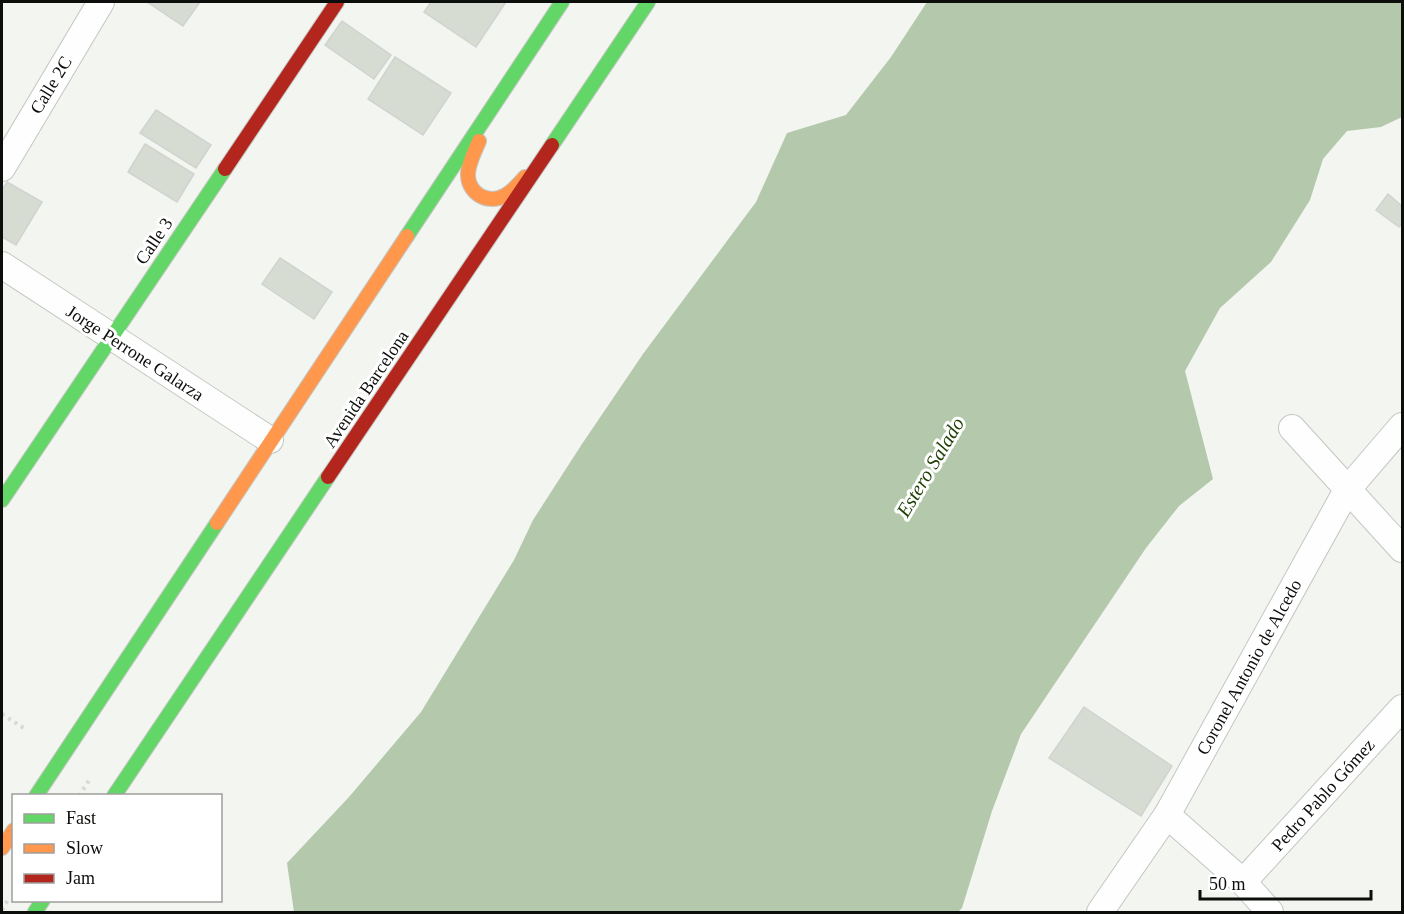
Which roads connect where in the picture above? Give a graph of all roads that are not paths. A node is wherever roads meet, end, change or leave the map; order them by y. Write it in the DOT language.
graph roads {
  1 [pos="101,2"];
  2 [pos="337,2"];
  3 [pos="562,2"];
  4 [pos="648,2"];
  5 [pos="493,109"];
  6 [pos="547,153"];
  7 [pos="2,168"];
  8 [pos="2,265"];
  9 [pos="111,338"];
  10 [pos="1402,426"];
  11 [pos="1292,428"];
  12 [pos="270,440"];
  13 [pos="1347,490"];
  14 [pos="2,500"];
  15 [pos="1402,549"];
  16 [pos="1402,708"];
  17 [pos="37,794"];
  18 [pos="115,794"];
  19 [pos="1167,815"];
  20 [pos="12,833"];
  21 [pos="2,848"];
  22 [pos="1243,882"];
  23 [pos="1100,912"];
  24 [pos="1270,912"];
  1 -- 7 [label="street, Calle 2C"];
  2 -- 9 [label="main road, Calle 3"];
  3 -- 5 [label="main road"];
  4 -- 6 [label="main road, Avenida Barcelona"];
  5 -- 6 [label="main road"];
  5 -- 12 [label="main road"];
  6 -- 18 [label="main road, Avenida Barcelona"];
  8 -- 9 [label="street, Jorge Perrone Galarza"];
  9 -- 12 [label="street, Jorge Perrone Galarza"];
  9 -- 14 [label="main road, Calle 3"];
  10 -- 13 [label="street, Coronel Antonio de Alcedo"];
  11 -- 13 [label="street"];
  12 -- 17 [label="main road"];
  13 -- 15 [label="street"];
  13 -- 19 [label="street, Coronel Antonio de Alcedo"];
  16 -- 22 [label="street, Pedro Pablo Gómez"];
  19 -- 22 [label="street"];
  19 -- 23 [label="street, Coronel Antonio de Alcedo"];
  20 -- 21 [label="main road"];
  22 -- 24 [label="street"];
}
